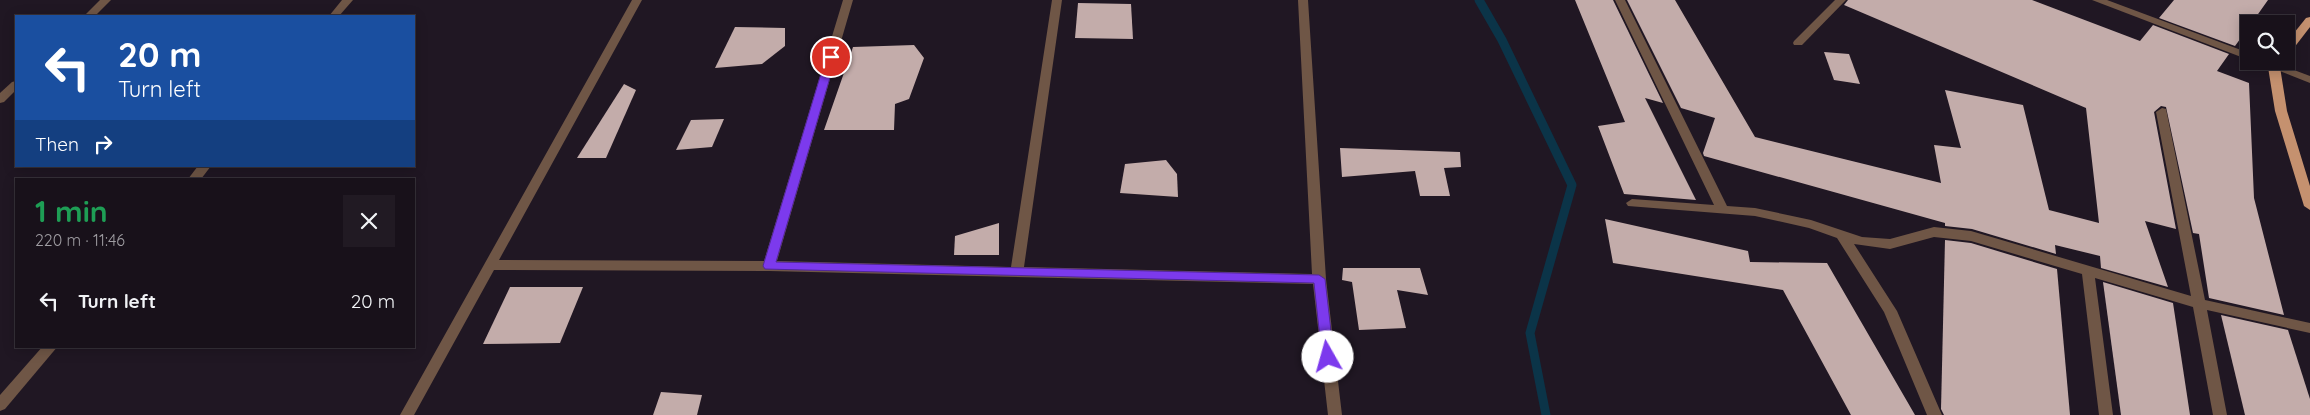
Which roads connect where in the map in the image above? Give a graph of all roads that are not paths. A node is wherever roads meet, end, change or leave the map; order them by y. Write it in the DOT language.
graph roads {
  1 [pos="106,0"];
  2 [pos="348,0"];
  3 [pos="637,0"];
  4 [pos="848,0"];
  5 [pos="1057,0"];
  6 [pos="1303,0"];
  7 [pos="1620,0"];
  8 [pos="1842,0"];
  9 [pos="2097,0"];
  10 [pos="90,15"];
  11 [pos="335,15"];
  12 [pos="2310,20"];
  13 [pos="2295,40"];
  14 [pos="1798,43"];
  15 [pos="2240,55"];
  16 [pos="2278,70"];
  17 [pos="2289,70"];
  18 [pos="2310,80"];
  19 [pos="15,85"];
  20 [pos="0,99"];
  21 [pos="2162,112"];
  22 [pos="204,167"];
  23 [pos="195,178"];
  24 [pos="1632,202"];
  25 [pos="2310,206"];
  26 [pos="1723,210"];
  27 [pos="1840,234"];
  28 [pos="490,265"];
  29 [pos="769,266"];
  30 [pos="2088,271"];
  31 [pos="1017,272"];
  32 [pos="1319,279"];
  33 [pos="2197,303"];
  34 [pos="2310,328"];
  35 [pos="48,348"];
  36 [pos="0,405"];
  37 [pos="407,415"];
  38 [pos="1335,415"];
  39 [pos="1935,415"];
  40 [pos="2106,415"];
  41 [pos="2220,415"];
  1 -- 10 [label="street"];
  2 -- 11 [label="street"];
  3 -- 28 [label="street"];
  4 -- 29 [label="street"];
  5 -- 31 [label="street"];
  6 -- 32 [label="street"];
  7 -- 26 [label="street"];
  8 -- 14 [label="street"];
  9 -- 15 [label="street"];
  12 -- 13 [label="main road"];
  16 -- 25 [label="main road"];
  17 -- 18 [label="street"];
  19 -- 20 [label="street"];
  21 -- 33 [label="street"];
  22 -- 23 [label="street"];
  24 -- 26 [label="street"];
  26 -- 27 [label="street"];
  27 -- 30 [label="street"];
  27 -- 39 [label="street"];
  28 -- 29 [label="street"];
  28 -- 37 [label="street"];
  29 -- 31 [label="street"];
  30 -- 33 [label="street"];
  30 -- 40 [label="street"];
  31 -- 32 [label="street"];
  32 -- 38 [label="street"];
  33 -- 34 [label="street"];
  33 -- 41 [label="street"];
  35 -- 36 [label="street"];
}
